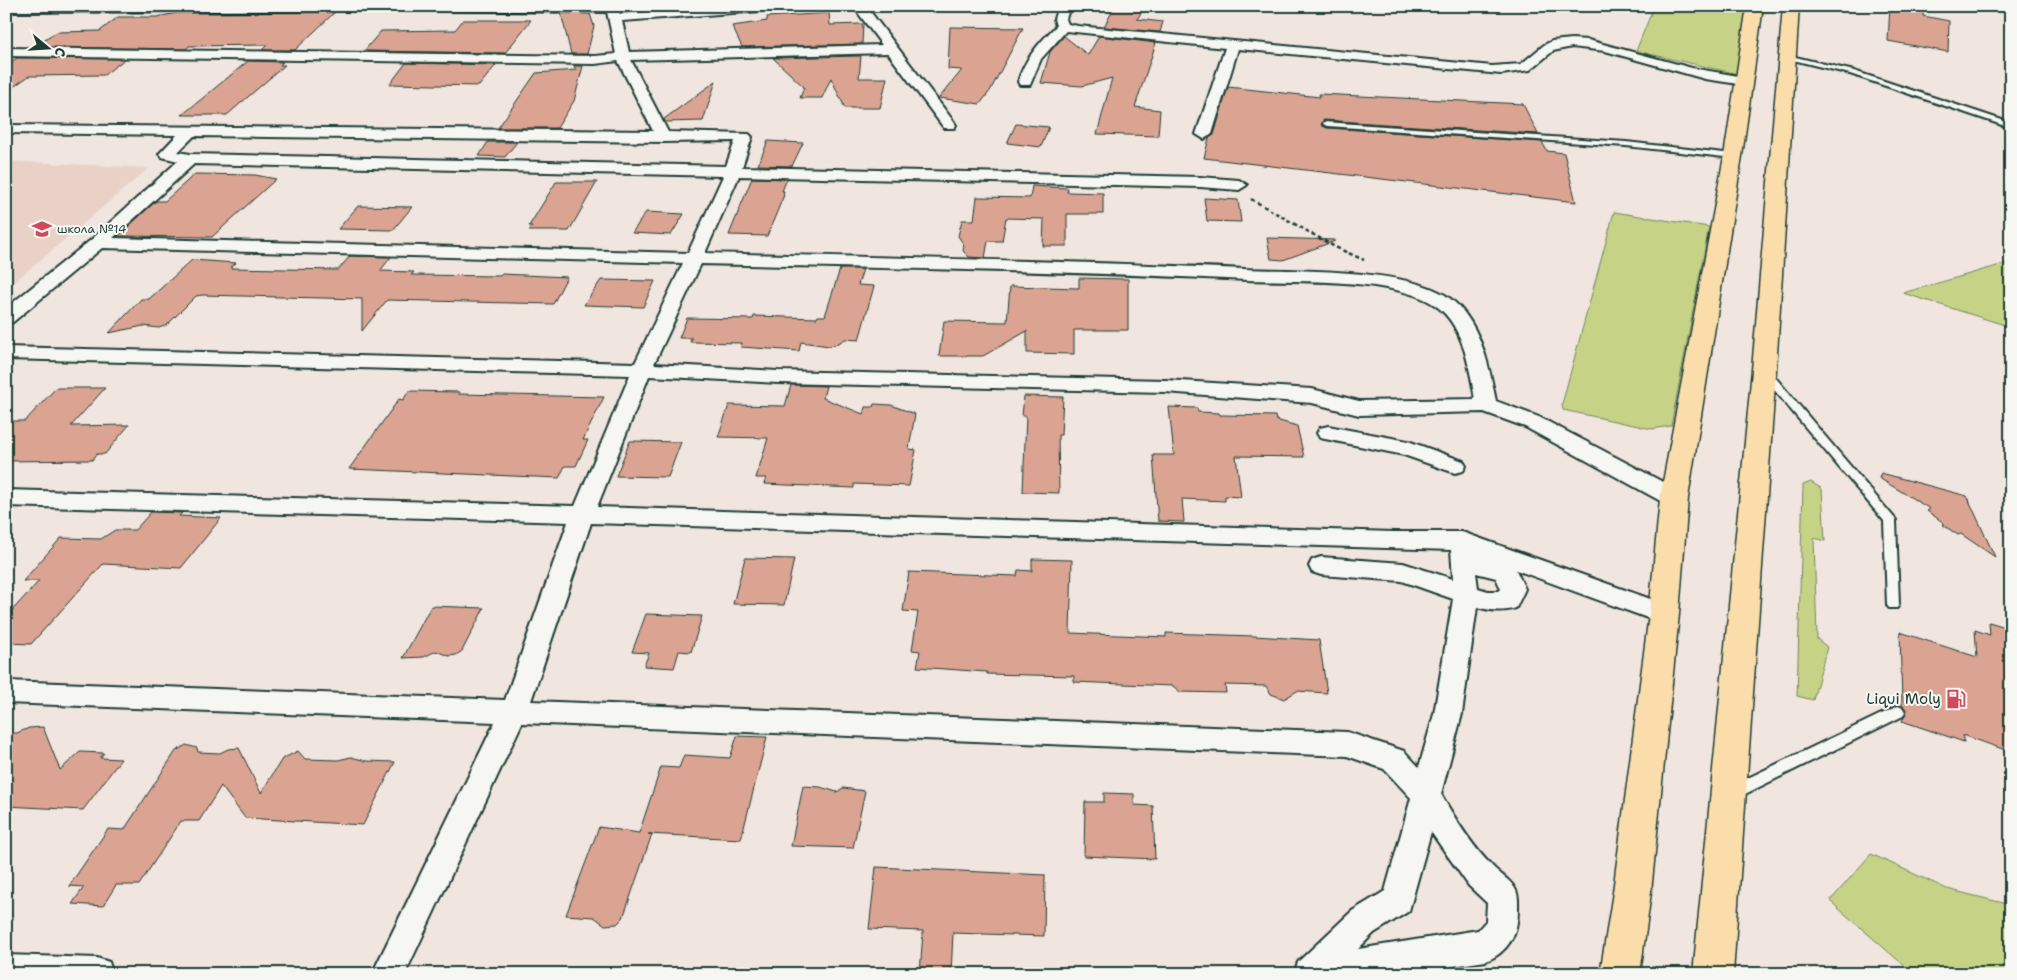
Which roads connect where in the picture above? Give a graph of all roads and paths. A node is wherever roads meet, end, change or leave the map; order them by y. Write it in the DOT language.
graph roads {
  1 [pos="540,6"];
  2 [pos="775,6"];
  3 [pos="1064,6"];
  4 [pos="1755,6"];
  5 [pos="1791,6"];
  6 [pos="860,7"];
  7 [pos="6,8"];
  8 [pos="610,10"];
  9 [pos="1062,26"];
  10 [pos="1233,45"];
  11 [pos="891,49"];
  12 [pos="6,52"];
  13 [pos="623,57"];
  14 [pos="1787,57"];
  15 [pos="1745,81"];
  16 [pos="1025,82"];
  17 [pos="1327,124"];
  18 [pos="949,125"];
  19 [pos="2011,126"];
  20 [pos="6,129"];
  21 [pos="190,131"];
  22 [pos="1204,134"];
  23 [pos="663,136"];
  24 [pos="1733,156"];
  25 [pos="190,159"];
  26 [pos="733,171"];
  27 [pos="1234,185"];
  28 [pos="98,243"];
  29 [pos="694,259"];
  30 [pos="1384,281"];
  31 [pos="6,318"];
  32 [pos="6,353"];
  33 [pos="642,369"];
  34 [pos="1764,370"];
  35 [pos="1312,396"];
  36 [pos="1486,405"];
  37 [pos="1328,433"];
  38 [pos="1386,441"];
  39 [pos="1455,466"];
  40 [pos="6,498"];
  41 [pos="1674,498"];
  42 [pos="582,516"];
  43 [pos="1463,552"];
  44 [pos="1321,566"];
  45 [pos="1466,593"];
  46 [pos="1893,605"];
  47 [pos="1664,614"];
  48 [pos="6,692"];
  49 [pos="514,712"];
  50 [pos="1898,712"];
  51 [pos="1426,794"];
  52 [pos="1729,794"];
  53 [pos="6,971"];
  54 [pos="97,974"];
  55 [pos="388,974"];
  56 [pos="1310,974"];
  57 [pos="1315,974"];
  58 [pos="1620,974"];
  59 [pos="1713,974"];
  1 -- 7 [label="street"];
  1 -- 8 [label="street"];
  2 -- 8 [label="street"];
  3 -- 9 [label="street"];
  4 -- 15 [label="highway"];
  5 -- 14 [label="highway"];
  6 -- 11 [label="street"];
  8 -- 13 [label="street"];
  9 -- 10 [label="street"];
  9 -- 16 [label="street"];
  10 -- 15 [label="street"];
  10 -- 22 [label="street"];
  11 -- 13 [label="street"];
  11 -- 18 [label="street"];
  12 -- 13 [label="street"];
  13 -- 23 [label="street"];
  14 -- 19 [label="lane"];
  14 -- 34 [label="highway"];
  15 -- 24 [label="highway"];
  17 -- 24 [label="lane"];
  20 -- 21 [label="street"];
  21 -- 23 [label="street"];
  21 -- 25 [label="street"];
  23 -- 26 [label="street"];
  24 -- 41 [label="highway"];
  25 -- 26 [label="street"];
  25 -- 28 [label="street"];
  26 -- 27 [label="street"];
  26 -- 29 [label="street"];
  27 -- 30 [label="path"];
  28 -- 29 [label="street"];
  28 -- 31 [label="street"];
  29 -- 30 [label="street"];
  29 -- 33 [label="street"];
  30 -- 36 [label="street"];
  32 -- 33 [label="street"];
  33 -- 35 [label="street"];
  33 -- 42 [label="street"];
  34 -- 46 [label="lane"];
  34 -- 52 [label="highway"];
  35 -- 36 [label="street"];
  35 -- 38 [label="street"];
  36 -- 41 [label="street"];
  37 -- 38 [label="street"];
  38 -- 39 [label="street"];
  40 -- 42 [label="street"];
  41 -- 47 [label="highway"];
  42 -- 43 [label="street"];
  42 -- 49 [label="street"];
  43 -- 45 [label="street"];
  43 -- 45 [label="street"];
  43 -- 47 [label="street"];
  44 -- 45 [label="street"];
  45 -- 51 [label="street"];
  47 -- 58 [label="highway"];
  48 -- 49 [label="street"];
  49 -- 51 [label="street"];
  49 -- 55 [label="street"];
  50 -- 52 [label="lane"];
  51 -- 56 [label="street"];
  51 -- 57 [label="street"];
  52 -- 59 [label="highway"];
  53 -- 54 [label="street"];
}
